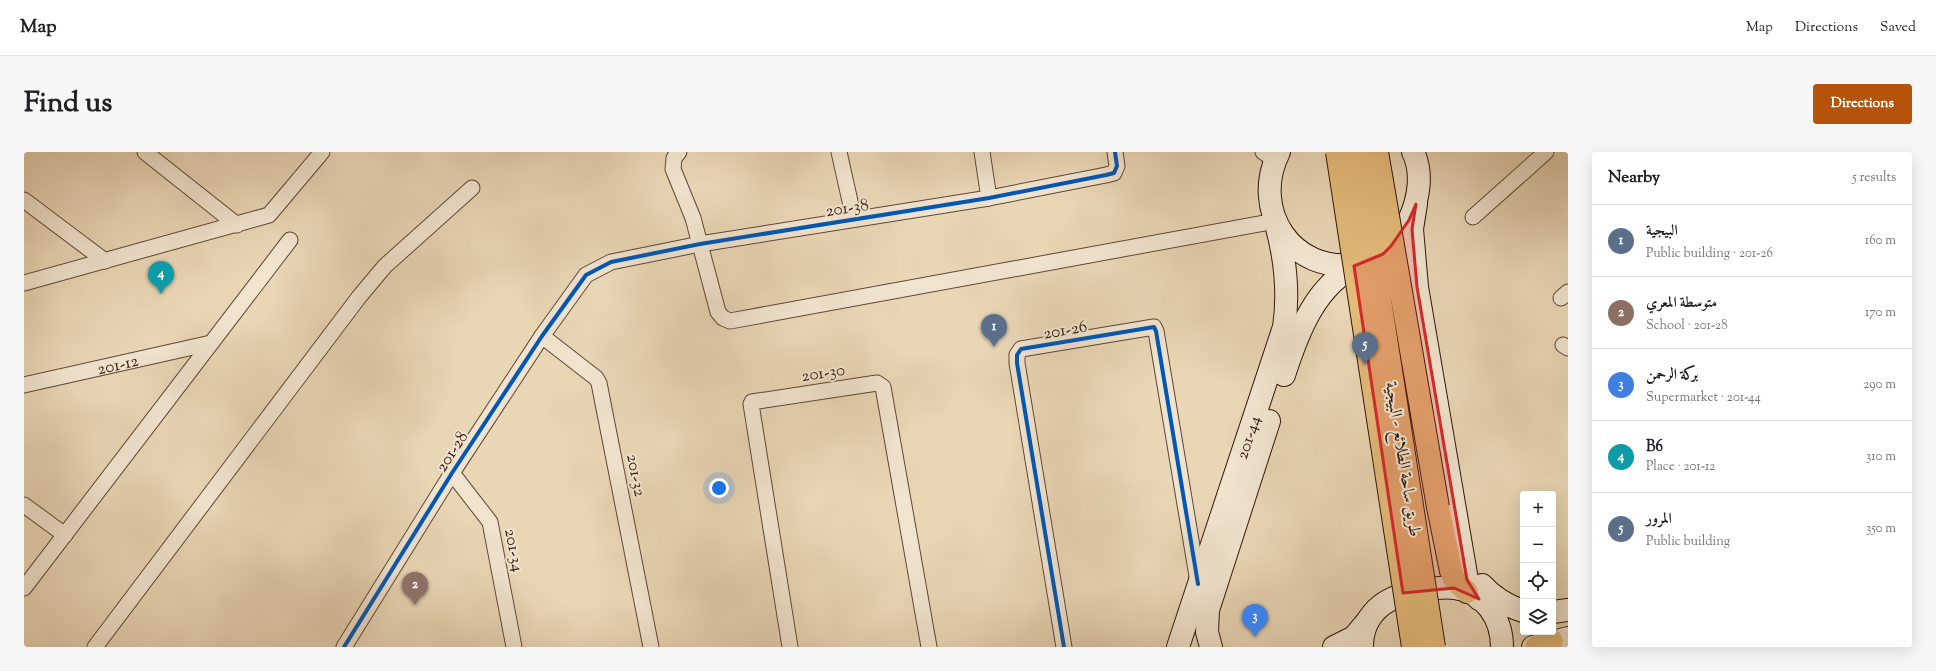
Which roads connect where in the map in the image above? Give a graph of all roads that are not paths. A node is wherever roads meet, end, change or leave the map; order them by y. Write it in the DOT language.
graph roads {
  1 [pos="145,152"];
  2 [pos="322,152"];
  3 [pos="839,152"];
  4 [pos="982,152"];
  5 [pos="1115,152"];
  6 [pos="1337,152"];
  7 [pos="1356,152"];
  8 [pos="1377,152"];
  9 [pos="1413,152"];
  10 [pos="1546,152"];
  11 [pos="676,155"];
  12 [pos="1273,155"];
  13 [pos="472,188"];
  14 [pos="990,198"];
  15 [pos="24,200"];
  16 [pos="1416,204"];
  17 [pos="1473,217"];
  18 [pos="854,219"];
  19 [pos="1276,222"];
  20 [pos="237,225"];
  21 [pos="290,240"];
  22 [pos="700,244"];
  23 [pos="105,261"];
  24 [pos="1360,264"];
  25 [pos="586,275"];
  26 [pos="24,283"];
  27 [pos="542,336"];
  28 [pos="211,343"];
  29 [pos="24,385"];
  30 [pos="452,473"];
  31 [pos="24,505"];
  32 [pos="65,535"];
  33 [pos="1462,551"];
  34 [pos="1198,584"];
  35 [pos="24,588"];
  36 [pos="1478,598"];
  37 [pos="1520,610"];
  38 [pos="1568,610"];
  39 [pos="1374,612"];
  40 [pos="1556,612"];
  41 [pos="1520,615"];
  42 [pos="95,647"];
  43 [pos="344,647"];
  44 [pos="514,647"];
  45 [pos="651,647"];
  46 [pos="790,647"];
  47 [pos="929,647"];
  48 [pos="1064,647"];
  49 [pos="1178,647"];
  50 [pos="1212,647"];
  51 [pos="1334,647"];
  52 [pos="1362,647"];
  53 [pos="1412,647"];
  54 [pos="1434,647"];
  55 [pos="1502,647"];
  1 -- 20 [label="street"];
  2 -- 20 [label="street"];
  3 -- 18 [label="street"];
  4 -- 14 [label="street"];
  5 -- 14 [label="street, 201-38"];
  6 -- 53 [label="main road, طريق ساحة الطلائع - البيجية, bridge"];
  7 -- 54 [label="main road, طريق ساحة الطلائع - البيجية, bridge"];
  8 -- 36 [label="main road, bridge"];
  9 -- 16 [label="main road"];
  10 -- 17 [label="street"];
  11 -- 22 [label="street"];
  12 -- 19 [label="main road, 201-44"];
  13 -- 42 [label="street"];
  14 -- 18 [label="street, 201-38"];
  15 -- 23 [label="street"];
  16 -- 24 [label="main road"];
  16 -- 33 [label="main road"];
  18 -- 22 [label="street, 201-38"];
  19 -- 22 [label="street"];
  19 -- 24 [label="main road"];
  19 -- 34 [label="main road, 201-44"];
  20 -- 23 [label="street"];
  21 -- 28 [label="street"];
  22 -- 25 [label="street, 201-38"];
  23 -- 26 [label="street"];
  24 -- 50 [label="main road"];
  25 -- 27 [label="street, 201-28"];
  27 -- 30 [label="street, 201-28"];
  27 -- 45 [label="street, 201-32"];
  28 -- 29 [label="street, 201-12"];
  28 -- 32 [label="street"];
  30 -- 43 [label="street, 201-28"];
  30 -- 44 [label="street, 201-34"];
  31 -- 32 [label="street"];
  32 -- 35 [label="street"];
  33 -- 36 [label="main road"];
  33 -- 37 [label="main road"];
  34 -- 48 [label="street, 201-26"];
  34 -- 49 [label="main road, 201-44"];
  36 -- 39 [label="main road"];
  36 -- 41 [label="main road"];
  36 -- 55 [label="main road"];
  38 -- 40 [label="main road"];
  39 -- 51 [label="main road"];
  39 -- 52 [label="main road"];
  46 -- 47 [label="street, 201-30"];
}
